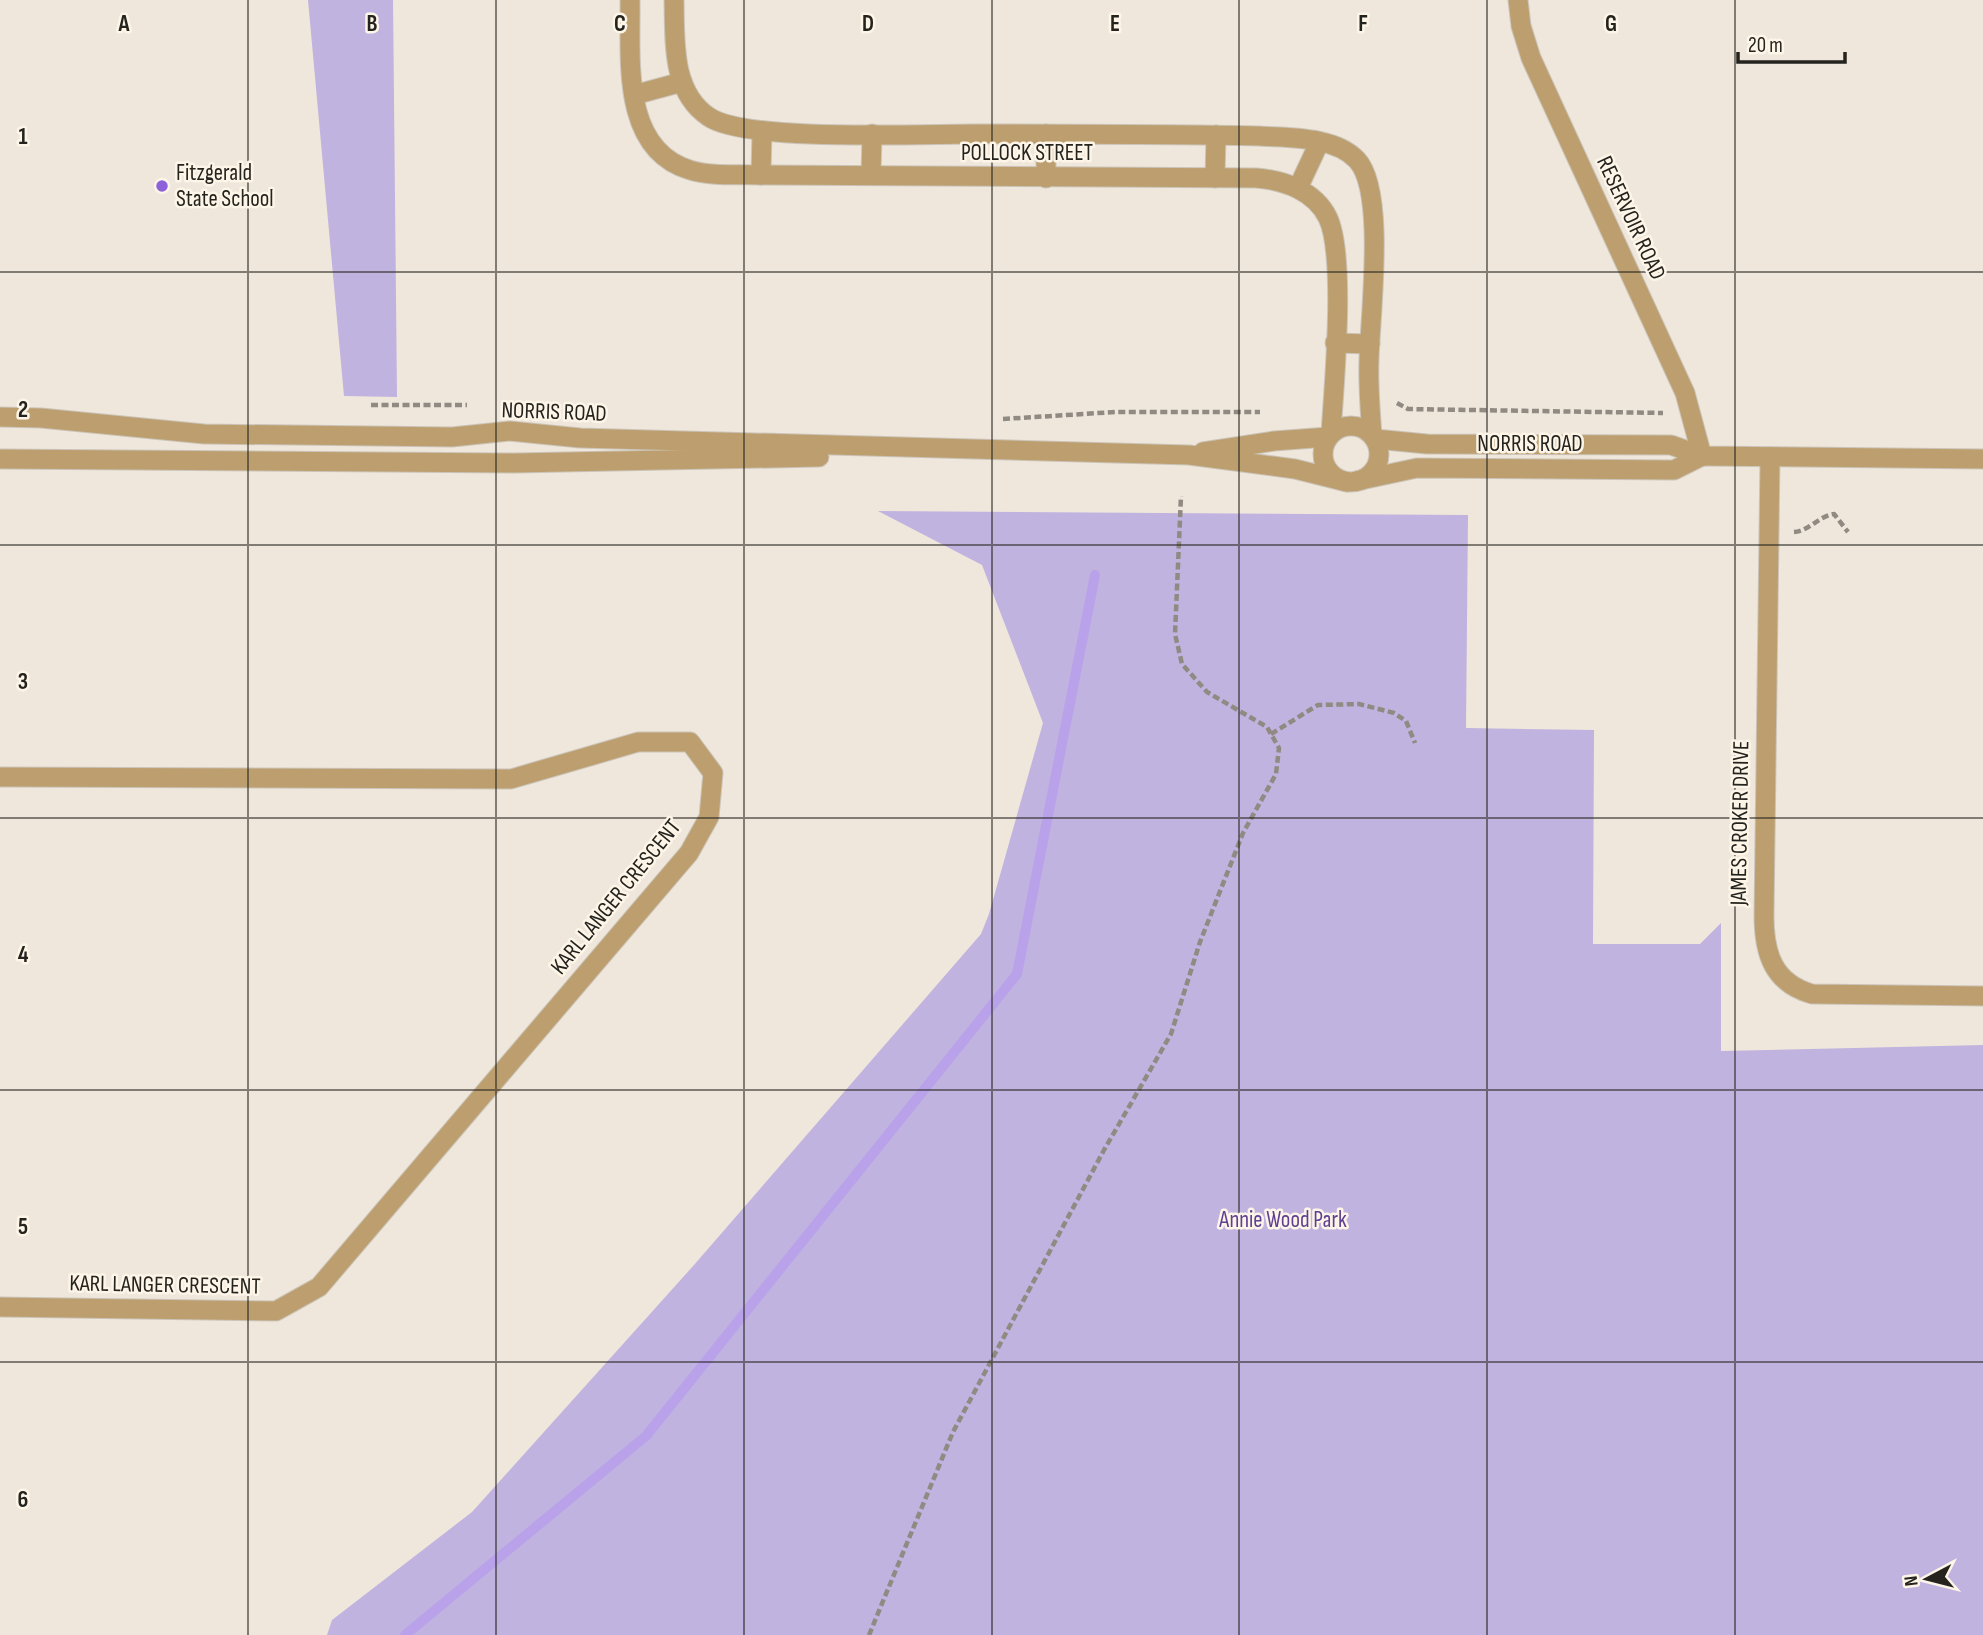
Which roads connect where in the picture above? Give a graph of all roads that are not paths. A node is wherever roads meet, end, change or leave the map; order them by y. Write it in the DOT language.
graph roads {
  1 [pos="631,0"];
  2 [pos="674,0"];
  3 [pos="1518,0"];
  4 [pos="682,82"];
  5 [pos="634,95"];
  6 [pos="762,131"];
  7 [pos="872,134"];
  8 [pos="1046,134"];
  9 [pos="1216,135"];
  10 [pos="1319,143"];
  11 [pos="761,175"];
  12 [pos="871,175"];
  13 [pos="1046,178"];
  14 [pos="1214,178"];
  15 [pos="1298,188"];
  16 [pos="1335,343"];
  17 [pos="1370,344"];
  18 [pos="0,417"];
  19 [pos="1330,435"];
  20 [pos="1374,437"];
  21 [pos="1065,453"];
  22 [pos="1189,455"];
  23 [pos="1702,456"];
  24 [pos="1770,457"];
  25 [pos="0,459"];
  26 [pos="1983,459"];
  27 [pos="1351,482"];
  28 [pos="0,777"];
  29 [pos="1983,996"];
  30 [pos="0,1307"];
  1 -- 5 [label="street, POLLOCK STREET"];
  2 -- 4 [label="street, POLLOCK STREET"];
  3 -- 23 [label="street, RESERVOIR ROAD"];
  4 -- 5 [label="street"];
  4 -- 6 [label="street, POLLOCK STREET"];
  5 -- 11 [label="street, POLLOCK STREET"];
  6 -- 7 [label="street, POLLOCK STREET"];
  6 -- 11 [label="street"];
  7 -- 8 [label="street, POLLOCK STREET"];
  7 -- 12 [label="street"];
  8 -- 9 [label="street, POLLOCK STREET"];
  8 -- 13 [label="street"];
  9 -- 10 [label="street, POLLOCK STREET"];
  9 -- 14 [label="street"];
  10 -- 15 [label="street"];
  10 -- 17 [label="street, POLLOCK STREET"];
  11 -- 12 [label="street, POLLOCK STREET"];
  12 -- 13 [label="street, POLLOCK STREET"];
  13 -- 14 [label="street, POLLOCK STREET"];
  14 -- 15 [label="street, POLLOCK STREET"];
  15 -- 16 [label="street, POLLOCK STREET"];
  16 -- 17 [label="street"];
  16 -- 19 [label="street, POLLOCK STREET"];
  17 -- 20 [label="street, POLLOCK STREET"];
  18 -- 21 [label="street, NORRIS ROAD"];
  19 -- 20 [label="street, NORRIS ROAD"];
  19 -- 22 [label="street, NORRIS ROAD"];
  19 -- 27 [label="street"];
  20 -- 23 [label="street, NORRIS ROAD"];
  20 -- 27 [label="street"];
  21 -- 22 [label="street, NORRIS ROAD"];
  21 -- 25 [label="street, NORRIS ROAD"];
  22 -- 27 [label="street, NORRIS ROAD"];
  23 -- 24 [label="street, NORRIS ROAD"];
  23 -- 27 [label="street, NORRIS ROAD"];
  24 -- 26 [label="street, NORRIS ROAD"];
  24 -- 29 [label="street, JAMES CROKER DRIVE"];
  28 -- 30 [label="street, KARL LANGER CRESCENT"];
}
